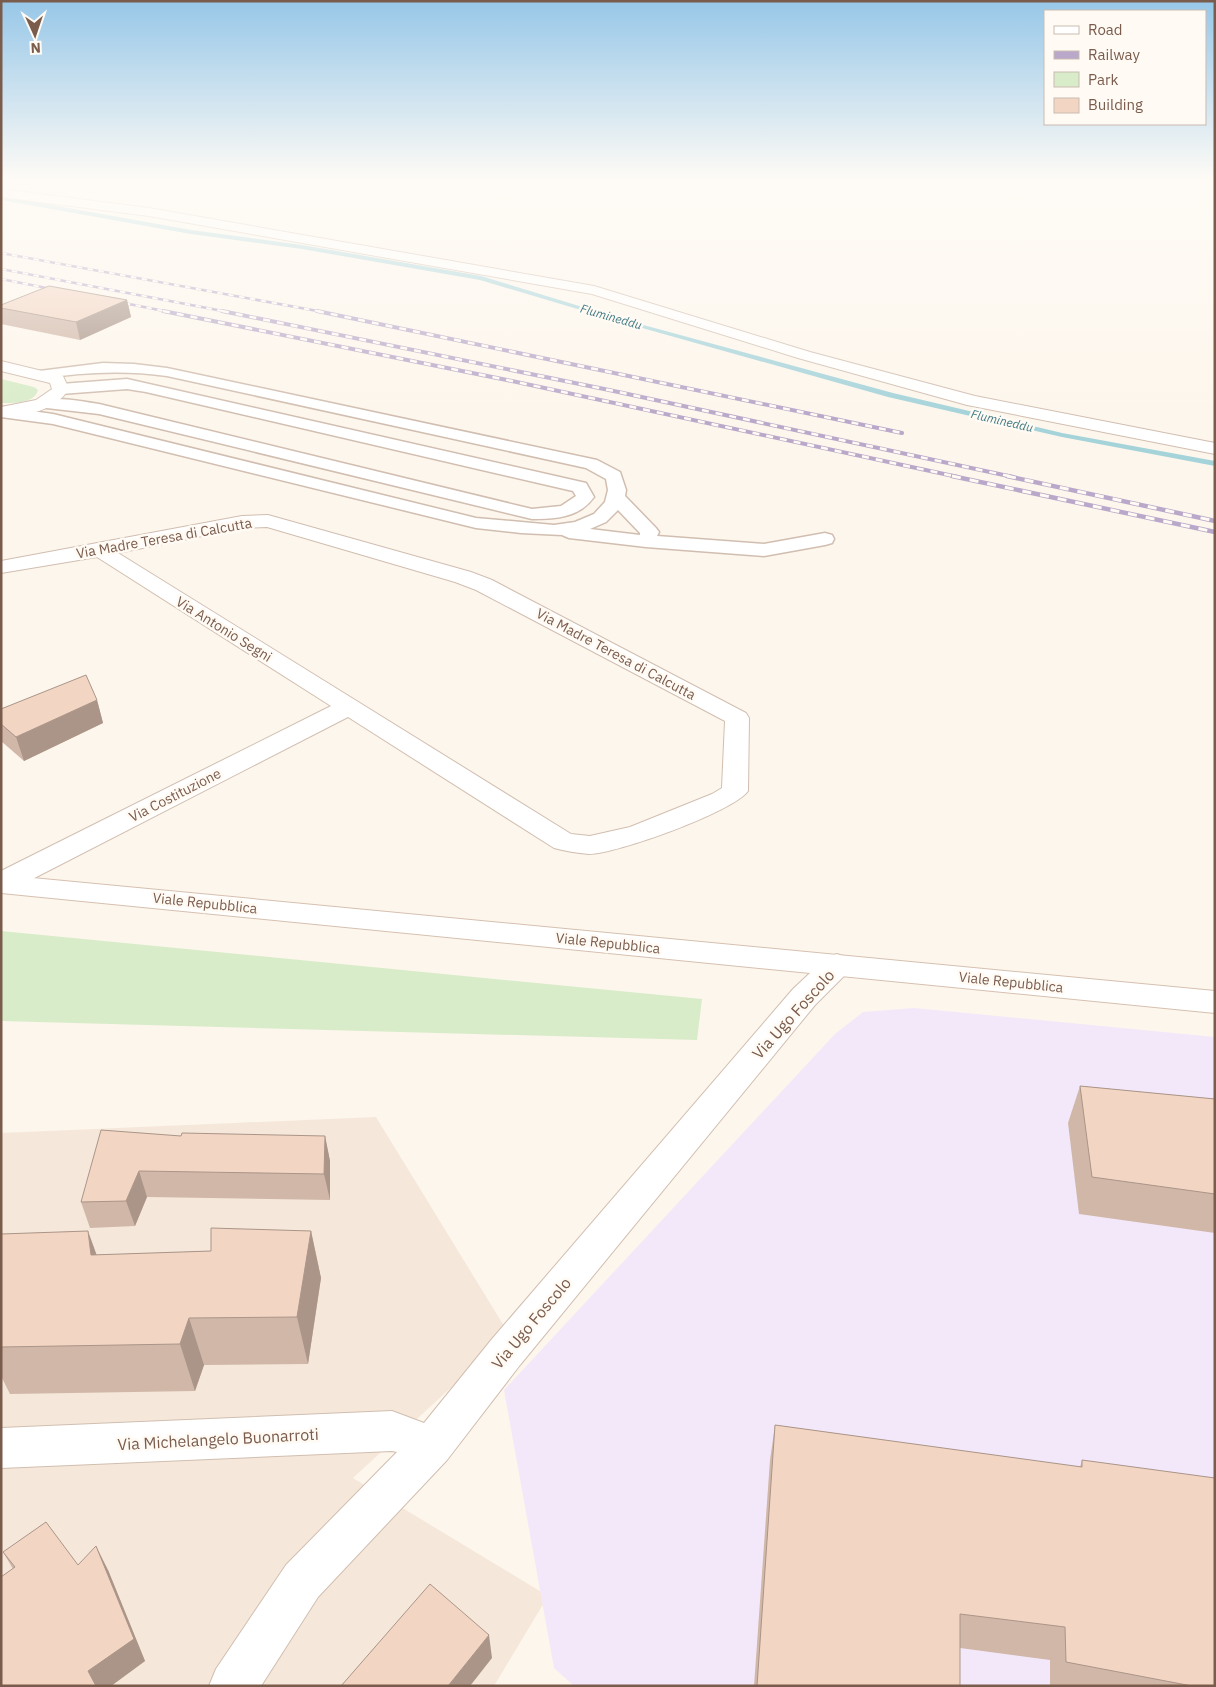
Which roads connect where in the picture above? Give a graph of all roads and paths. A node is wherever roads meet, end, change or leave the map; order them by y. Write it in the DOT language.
graph roads {
  1 [pos="421,260"];
  2 [pos="1,366"];
  3 [pos="140,367"];
  4 [pos="39,375"];
  5 [pos="59,385"];
  6 [pos="44,404"];
  7 [pos="2,412"];
  8 [pos="1215,449"];
  9 [pos="616,498"];
  10 [pos="554,530"];
  11 [pos="825,539"];
  12 [pos="646,541"];
  13 [pos="100,550"];
  14 [pos="1,567"];
  15 [pos="348,707"];
  16 [pos="1,883"];
  17 [pos="837,965"];
  18 [pos="1215,1002"];
  19 [pos="432,1446"];
  20 [pos="1,1448"];
  21 [pos="233,1686"];
  1 -- 8 [label="street"];
  2 -- 4 [label="street"];
  3 -- 4 [label="lane"];
  3 -- 5 [label="lane"];
  3 -- 9 [label="lane"];
  4 -- 5 [label="street"];
  5 -- 6 [label="street"];
  5 -- 6 [label="lane"];
  6 -- 7 [label="street"];
  7 -- 10 [label="lane"];
  9 -- 10 [label="lane"];
  9 -- 12 [label="lane"];
  10 -- 12 [label="lane"];
  11 -- 12 [label="lane"];
  13 -- 14 [label="street, Via Madre Teresa di Calcutta"];
  13 -- 15 [label="street, Via Antonio Segni"];
  13 -- 15 [label="street, Via Madre Teresa di Calcutta"];
  15 -- 16 [label="street, Via Costituzione"];
  16 -- 17 [label="street, Viale Repubblica"];
  17 -- 18 [label="street, Viale Repubblica"];
  17 -- 19 [label="street, Via Ugo Foscolo"];
  19 -- 20 [label="street, Via Michelangelo Buonarroti"];
  19 -- 21 [label="street, Via Ugo Foscolo"];
}
